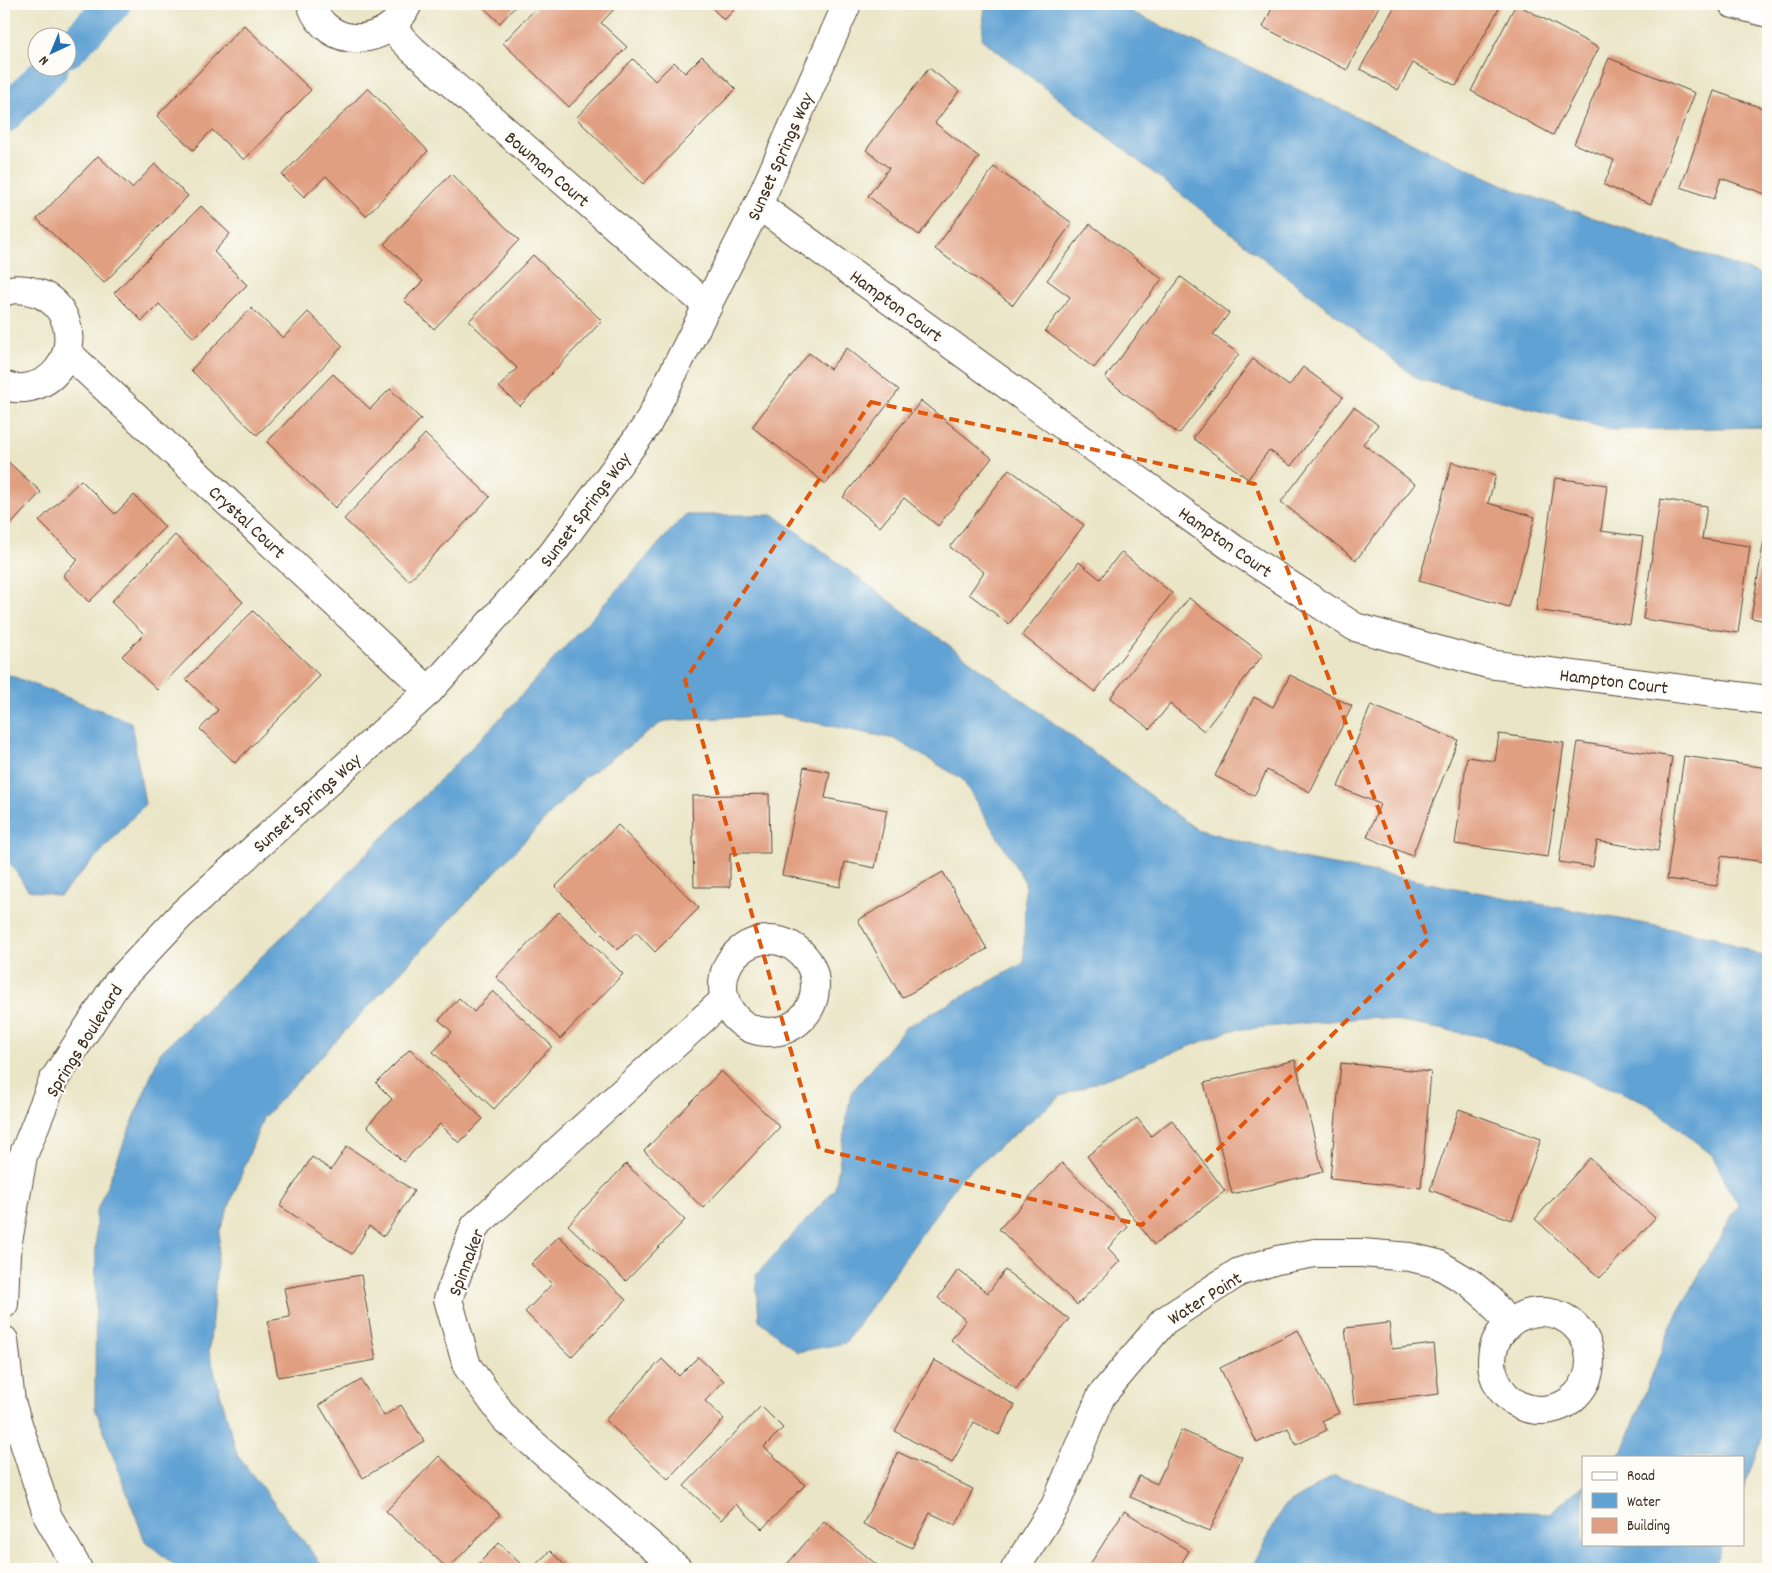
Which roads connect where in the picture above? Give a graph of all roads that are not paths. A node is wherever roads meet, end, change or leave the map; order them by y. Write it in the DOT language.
graph roads {
  1 [pos="311,4"];
  2 [pos="408,4"];
  3 [pos="848,4"];
  4 [pos="1734,4"];
  5 [pos="1768,13"];
  6 [pos="392,28"];
  7 [pos="758,205"];
  8 [pos="4,292"];
  9 [pos="708,306"];
  10 [pos="68,352"];
  11 [pos="4,385"];
  12 [pos="429,690"];
  13 [pos="1768,700"];
  14 [pos="182,914"];
  15 [pos="725,999"];
  16 [pos="4,1304"];
  17 [pos="1508,1324"];
  18 [pos="4,1340"];
  19 [pos="78,1569"];
  20 [pos="678,1569"];
  21 [pos="1015,1569"];
  1 -- 6 [label="street"];
  2 -- 6 [label="street"];
  3 -- 7 [label="street, Sunset Springs Way"];
  4 -- 5 [label="street"];
  6 -- 9 [label="street, Bowman Court"];
  7 -- 9 [label="street, Sunset Springs Way"];
  7 -- 13 [label="street, Hampton Court"];
  8 -- 10 [label="street"];
  9 -- 12 [label="street, Sunset Springs Way"];
  10 -- 11 [label="street"];
  10 -- 12 [label="street, Crystal Court"];
  12 -- 14 [label="street, Sunset Springs Way"];
  14 -- 16 [label="street, Springs Boulevard"];
  15 -- 20 [label="street, Spinnaker"];
  17 -- 21 [label="street, Water Point"];
  18 -- 19 [label="street"];
}
